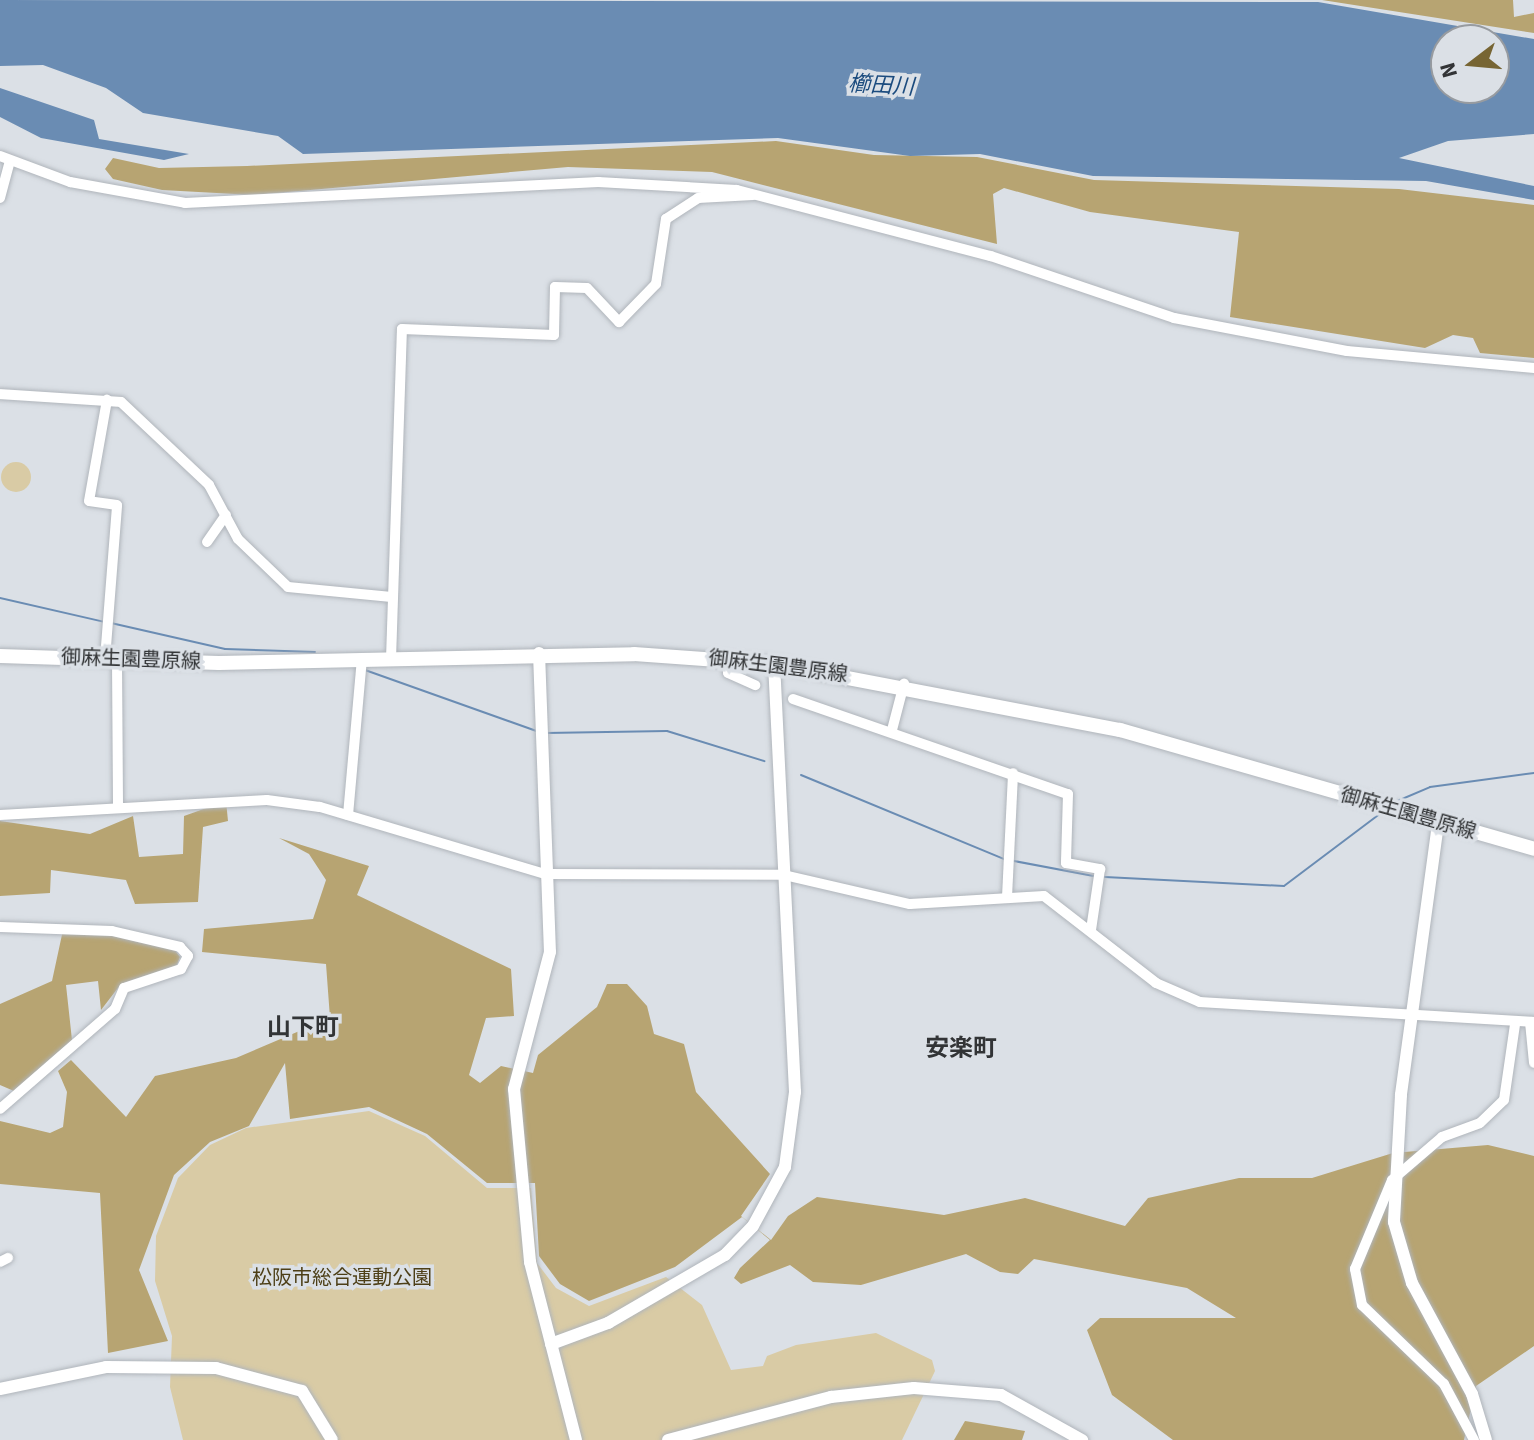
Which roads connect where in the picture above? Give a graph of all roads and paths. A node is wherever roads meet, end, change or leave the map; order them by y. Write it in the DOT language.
graph roads {
  1 [pos="5,159"];
  2 [pos="757,193"];
  3 [pos="0,198"];
  4 [pos="1534,368"];
  5 [pos="0,394"];
  6 [pos="107,400"];
  7 [pos="226,515"];
  8 [pos="207,542"];
  9 [pos="392,597"];
  10 [pos="539,653"];
  11 [pos="0,656"];
  12 [pos="362,659"];
  13 [pos="391,659"];
  14 [pos="111,660"];
  15 [pos="731,661"];
  16 [pos="774,664"];
  17 [pos="904,684"];
  18 [pos="755,685"];
  19 [pos="793,699"];
  20 [pos="892,730"];
  21 [pos="1013,773"];
  22 [pos="118,807"];
  23 [pos="0,815"];
  24 [pos="348,815"];
  25 [pos="1438,824"];
  26 [pos="1534,849"];
  27 [pos="545,874"];
  28 [pos="784,875"];
  29 [pos="1007,897"];
  30 [pos="0,927"];
  31 [pos="1091,930"];
  32 [pos="1410,1018"];
  33 [pos="1532,1022"];
  34 [pos="1515,1025"];
  35 [pos="1534,1063"];
  36 [pos="0,1109"];
  37 [pos="1392,1180"];
  38 [pos="551,1344"];
  39 [pos="0,1389"];
  40 [pos="1480,1439"];
  41 [pos="332,1440"];
  42 [pos="576,1440"];
  43 [pos="668,1440"];
  44 [pos="1082,1440"];
  1 -- 2 [label="street"];
  1 -- 3 [label="street"];
  2 -- 4 [label="street"];
  2 -- 9 [label="street"];
  5 -- 6 [label="street"];
  6 -- 7 [label="street"];
  6 -- 14 [label="street"];
  7 -- 8 [label="street"];
  7 -- 9 [label="street"];
  9 -- 13 [label="street"];
  10 -- 13 [label="main road, 御麻生園豊原線"];
  10 -- 15 [label="main road, 御麻生園豊原線"];
  10 -- 27 [label="street"];
  11 -- 14 [label="main road, 御麻生園豊原線"];
  12 -- 13 [label="main road, 御麻生園豊原線"];
  12 -- 14 [label="main road, 御麻生園豊原線"];
  12 -- 24 [label="street"];
  14 -- 22 [label="street"];
  15 -- 16 [label="main road, 御麻生園豊原線"];
  15 -- 18 [label="street"];
  16 -- 17 [label="main road, 御麻生園豊原線"];
  16 -- 28 [label="street"];
  17 -- 20 [label="street"];
  17 -- 25 [label="main road, 御麻生園豊原線"];
  19 -- 20 [label="street"];
  20 -- 21 [label="street"];
  21 -- 29 [label="street"];
  21 -- 31 [label="street"];
  22 -- 23 [label="street"];
  22 -- 24 [label="street"];
  24 -- 27 [label="street"];
  25 -- 26 [label="main road, 御麻生園豊原線"];
  25 -- 32 [label="street"];
  27 -- 28 [label="street"];
  27 -- 38 [label="street"];
  28 -- 29 [label="street"];
  28 -- 38 [label="street"];
  29 -- 31 [label="street"];
  30 -- 36 [label="street"];
  31 -- 32 [label="street"];
  32 -- 34 [label="street"];
  32 -- 37 [label="street"];
  33 -- 34 [label="street"];
  33 -- 35 [label="street"];
  34 -- 37 [label="street"];
  37 -- 40 [label="street"];
  37 -- 40 [label="street"];
  38 -- 42 [label="street"];
  39 -- 41 [label="street"];
  43 -- 44 [label="street"];
}
